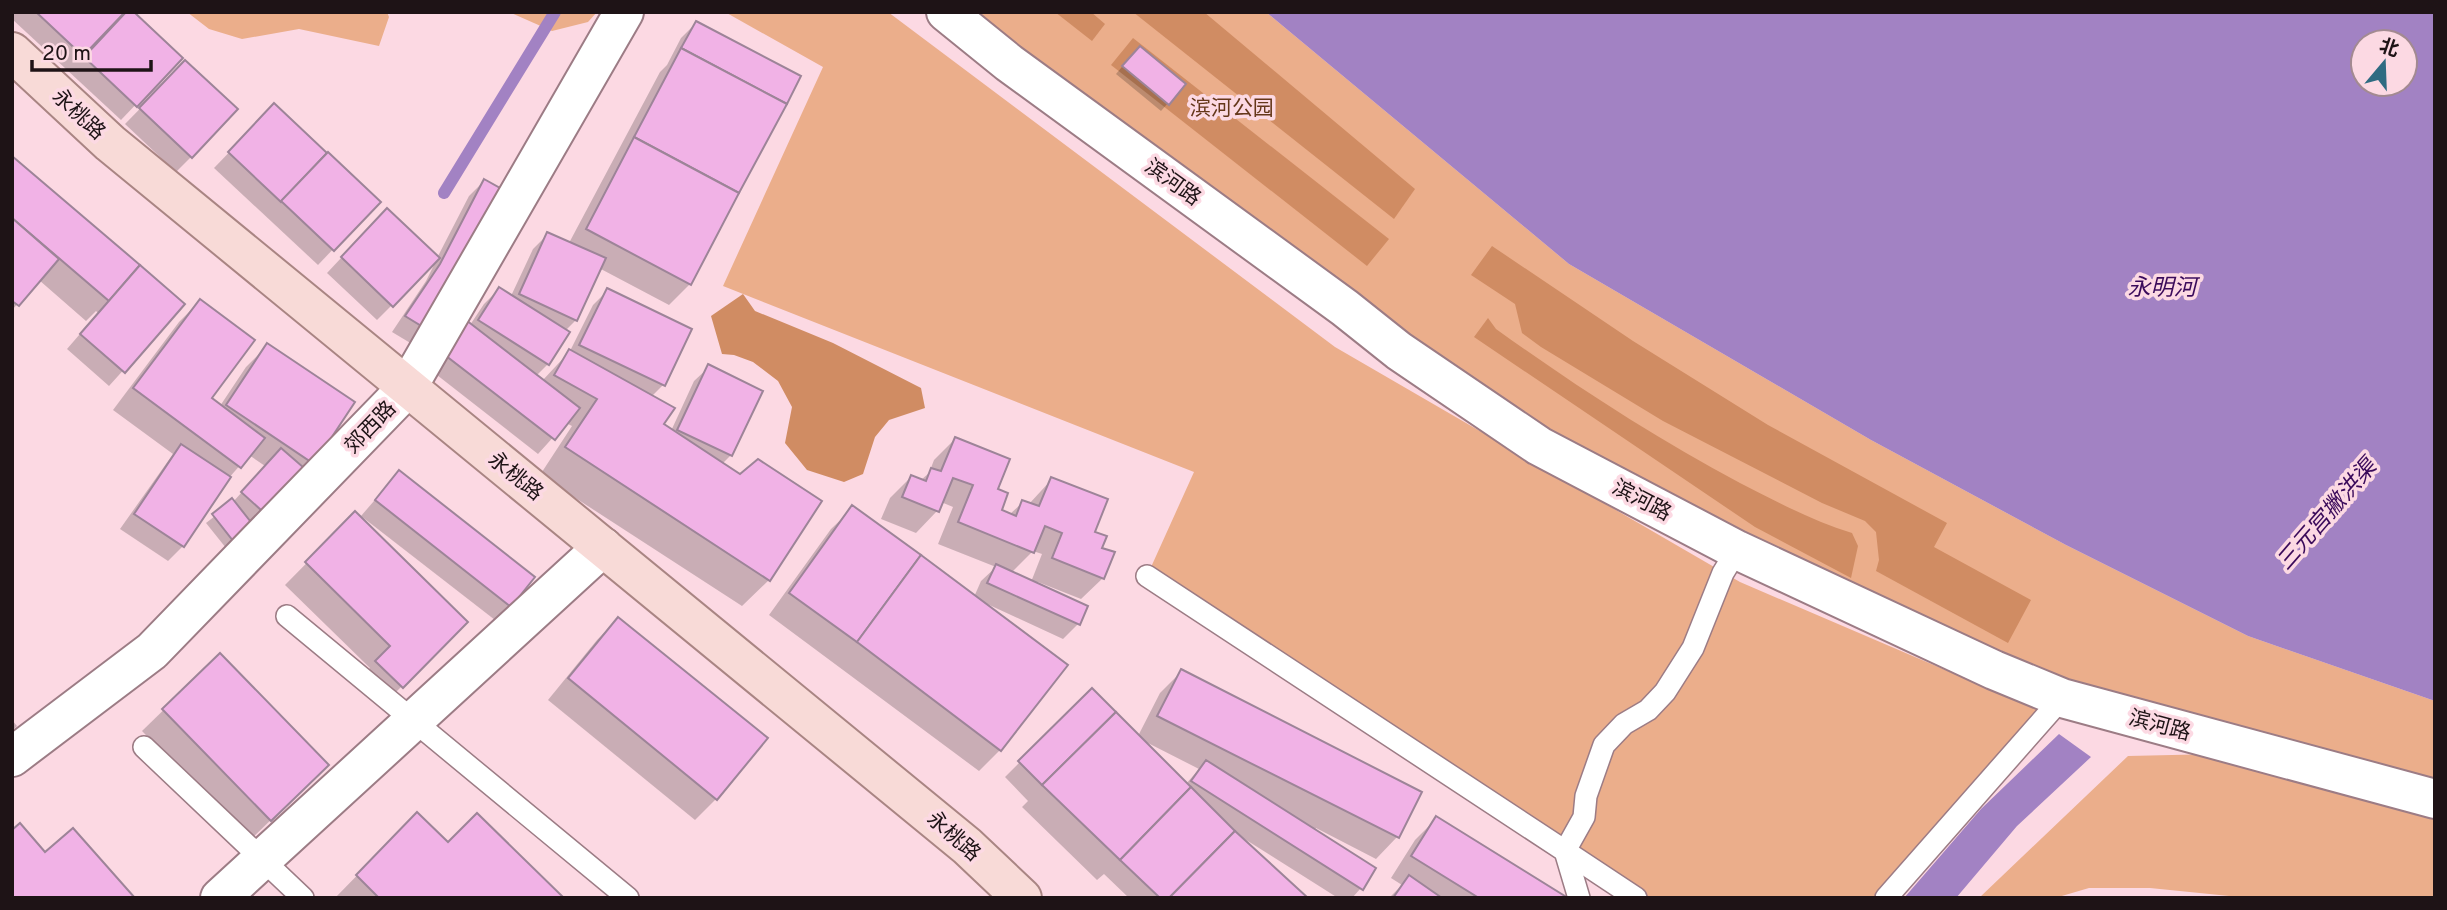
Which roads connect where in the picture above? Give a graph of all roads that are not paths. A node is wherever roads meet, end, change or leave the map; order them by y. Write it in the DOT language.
graph roads {
  1 [pos="624,12"];
  2 [pos="946,12"];
  3 [pos="12,52"];
  4 [pos="407,388"];
  5 [pos="603,547"];
  6 [pos="1737,550"];
  7 [pos="1146,576"];
  8 [pos="287,616"];
  9 [pos="2062,698"];
  10 [pos="414,720"];
  11 [pos="144,747"];
  12 [pos="12,757"];
  13 [pos="2435,799"];
  14 [pos="1565,851"];
  15 [pos="262,859"];
  16 [pos="220,898"];
  17 [pos="303,898"];
  18 [pos="628,898"];
  19 [pos="1022,898"];
  20 [pos="1579,898"];
  21 [pos="1636,898"];
  22 [pos="1886,898"];
  1 -- 4 [label="street, 郊西路"];
  2 -- 6 [label="street, 滨河路"];
  3 -- 4 [label="main road, 永桃路"];
  4 -- 5 [label="main road, 永桃路"];
  4 -- 12 [label="street, 郊西路"];
  5 -- 10 [label="street"];
  5 -- 19 [label="main road, 永桃路"];
  6 -- 9 [label="street, 滨河路"];
  6 -- 14 [label="lane"];
  7 -- 14 [label="lane"];
  8 -- 10 [label="lane"];
  9 -- 13 [label="street, 滨河路"];
  9 -- 22 [label="lane"];
  10 -- 15 [label="street"];
  10 -- 18 [label="lane"];
  11 -- 15 [label="lane"];
  14 -- 20 [label="lane"];
  14 -- 21 [label="lane"];
  15 -- 16 [label="street"];
  15 -- 17 [label="lane"];
}
